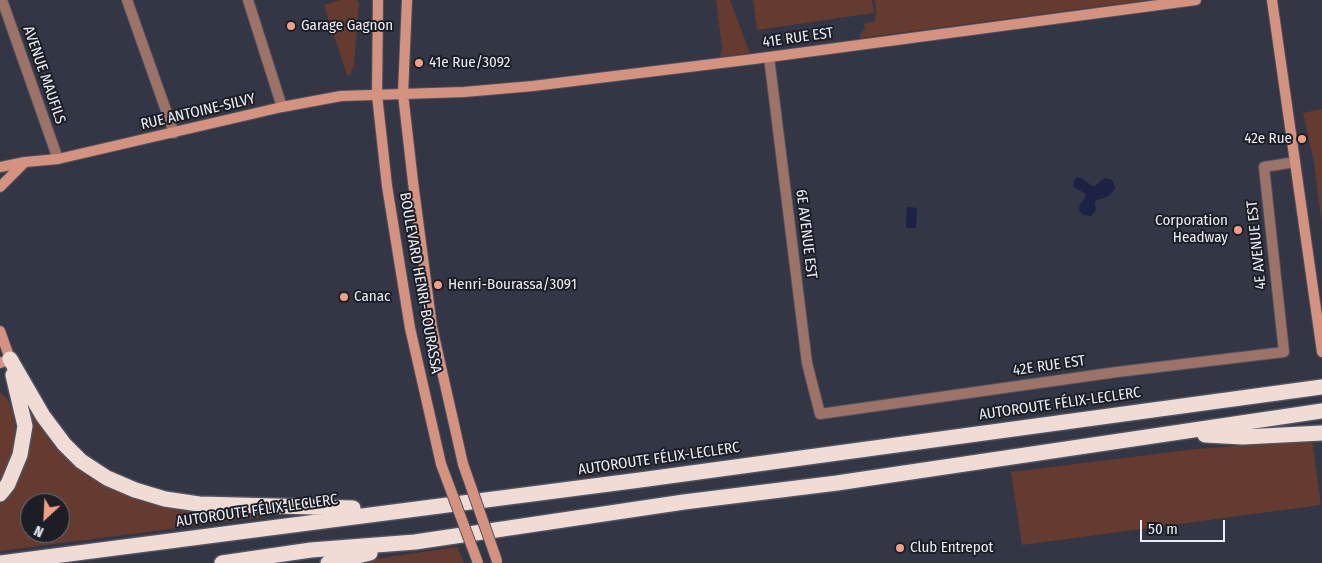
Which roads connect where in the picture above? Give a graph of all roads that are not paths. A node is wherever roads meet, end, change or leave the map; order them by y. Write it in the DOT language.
graph roads {
  1 [pos="2,0"];
  2 [pos="127,0"];
  3 [pos="248,0"];
  4 [pos="378,0"];
  5 [pos="407,0"];
  6 [pos="1196,0"];
  7 [pos="1272,0"];
  8 [pos="769,57"];
  9 [pos="377,94"];
  10 [pos="403,94"];
  11 [pos="282,107"];
  12 [pos="174,133"];
  13 [pos="58,159"];
  14 [pos="24,162"];
  15 [pos="1295,162"];
  16 [pos="0,167"];
  17 [pos="0,187"];
  18 [pos="0,331"];
  19 [pos="1284,352"];
  20 [pos="1322,352"];
  21 [pos="5,361"];
  22 [pos="1322,387"];
  23 [pos="1322,412"];
  24 [pos="820,414"];
  25 [pos="1171,433"];
  26 [pos="1322,433"];
  27 [pos="0,494"];
  28 [pos="400,510"];
  29 [pos="415,542"];
  30 [pos="497,562"];
  31 [pos="0,563"];
  32 [pos="222,563"];
  33 [pos="328,563"];
  34 [pos="478,563"];
  1 -- 13 [label="street, AVENUE MAUFILS"];
  2 -- 12 [label="street"];
  3 -- 11 [label="street"];
  4 -- 9 [label="street, BOULEVARD HENRI-BOURASSA"];
  5 -- 10 [label="street, BOULEVARD HENRI-BOURASSA"];
  6 -- 8 [label="street, 41E RUE EST"];
  7 -- 15 [label="street"];
  8 -- 10 [label="street, 41E RUE EST"];
  8 -- 24 [label="street, 6E AVENUE EST"];
  9 -- 10 [label="street, RUE ANTOINE-SILVY"];
  9 -- 11 [label="street, RUE ANTOINE-SILVY"];
  9 -- 34 [label="street, BOULEVARD HENRI-BOURASSA, bridge"];
  10 -- 30 [label="street, BOULEVARD HENRI-BOURASSA, bridge"];
  11 -- 12 [label="street, RUE ANTOINE-SILVY"];
  12 -- 13 [label="street, RUE ANTOINE-SILVY"];
  13 -- 14 [label="street, RUE ANTOINE-SILVY"];
  14 -- 16 [label="street, RUE ANTOINE-SILVY"];
  14 -- 17 [label="street"];
  15 -- 19 [label="street, 4E AVENUE EST"];
  15 -- 20 [label="street"];
  18 -- 21 [label="street"];
  19 -- 24 [label="street, 42E RUE EST"];
  21 -- 27 [label="highway"];
  21 -- 28 [label="highway"];
  22 -- 28 [label="highway, AUTOROUTE FÉLIX-LECLERC"];
  23 -- 25 [label="highway"];
  25 -- 26 [label="highway"];
  25 -- 29 [label="highway"];
  28 -- 31 [label="highway, AUTOROUTE FÉLIX-LECLERC"];
  29 -- 32 [label="highway"];
  29 -- 33 [label="highway"];
}
